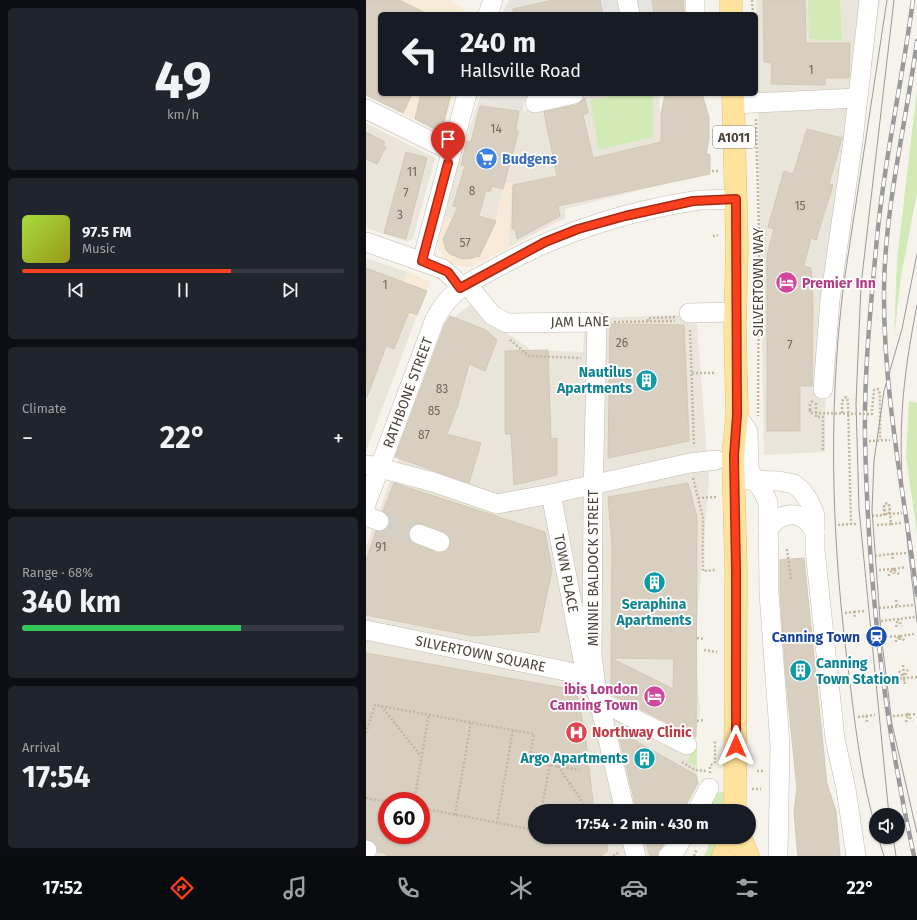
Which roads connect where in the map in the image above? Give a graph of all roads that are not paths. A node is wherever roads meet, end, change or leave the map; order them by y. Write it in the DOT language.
graph roads {
  1 [pos="627,0"];
  2 [pos="695,0"];
  3 [pos="731,0"];
  4 [pos="869,0"];
  5 [pos="630,12"];
  6 [pos="695,12"];
  7 [pos="731,12"];
  8 [pos="466,96"];
  9 [pos="565,96"];
  10 [pos="857,98"];
  11 [pos="734,99"];
  12 [pos="535,103"];
  13 [pos="366,109"];
  14 [pos="451,151"];
  15 [pos="736,199"];
  16 [pos="366,242"];
  17 [pos="422,261"];
  18 [pos="463,286"];
  19 [pos="736,312"];
  20 [pos="687,321"];
  21 [pos="597,322"];
  22 [pos="820,396"];
  23 [pos="737,415"];
  24 [pos="716,460"];
  25 [pos="372,466"];
  26 [pos="734,480"];
  27 [pos="755,480"];
  28 [pos="593,485"];
  29 [pos="550,494"];
  30 [pos="366,504"];
  31 [pos="768,529"];
  32 [pos="815,532"];
  33 [pos="418,534"];
  34 [pos="440,542"];
  35 [pos="366,630"];
  36 [pos="590,677"];
  37 [pos="599,700"];
  38 [pos="686,745"];
  39 [pos="710,779"];
  40 [pos="623,804"];
  41 [pos="700,804"];
  42 [pos="735,804"];
  43 [pos="633,844"];
  44 [pos="679,844"];
  45 [pos="728,844"];
  46 [pos="743,844"];
  47 [pos="636,856"];
  48 [pos="668,856"];
  49 [pos="723,856"];
  50 [pos="748,856"];
  51 [pos="778,856"];
  52 [pos="856,856"];
  1 -- 5 [label="street"];
  2 -- 6 [label="street"];
  3 -- 7 [label="main road"];
  4 -- 10 [label="street"];
  8 -- 14 [label="street"];
  9 -- 12 [label="street"];
  10 -- 11 [label="street"];
  10 -- 22 [label="street"];
  11 -- 15 [label="main road, SILVERTOWN WAY / A1011"];
  13 -- 14 [label="street"];
  14 -- 17 [label="street"];
  15 -- 18 [label="street, RATHBONE STREET"];
  15 -- 19 [label="main road, SILVERTOWN WAY / A1011"];
  16 -- 17 [label="street, JAM LANE"];
  17 -- 18 [label="street, JAM LANE"];
  18 -- 21 [label="street, JAM LANE"];
  18 -- 25 [label="street, RATHBONE STREET"];
  19 -- 20 [label="street"];
  19 -- 23 [label="main road, SILVERTOWN WAY / A1011"];
  21 -- 28 [label="street, MINNIE BALDOCK STREET"];
  23 -- 26 [label="main road, SILVERTOWN WAY / A1011"];
  23 -- 27 [label="street"];
  24 -- 28 [label="street"];
  25 -- 29 [label="street"];
  25 -- 30 [label="street, RATHBONE STREET"];
  26 -- 27 [label="street"];
  26 -- 42 [label="main road, SILVERTOWN WAY"];
  27 -- 31 [label="street"];
  27 -- 32 [label="street"];
  28 -- 29 [label="street"];
  28 -- 36 [label="street, MINNIE BALDOCK STREET"];
  29 -- 36 [label="street, TOWN PLACE"];
  31 -- 32 [label="street"];
  31 -- 51 [label="street"];
  32 -- 52 [label="street"];
  33 -- 34 [label="street"];
  35 -- 36 [label="street, SILVERTOWN SQUARE"];
  36 -- 37 [label="street, MINNIE BALDOCK STREET"];
  37 -- 38 [label="street"];
  37 -- 40 [label="street, MINNIE BALDOCK STREET"];
  39 -- 41 [label="street"];
  43 -- 47 [label="street"];
  44 -- 48 [label="street"];
  45 -- 49 [label="main road"];
  46 -- 50 [label="main road"];
}
